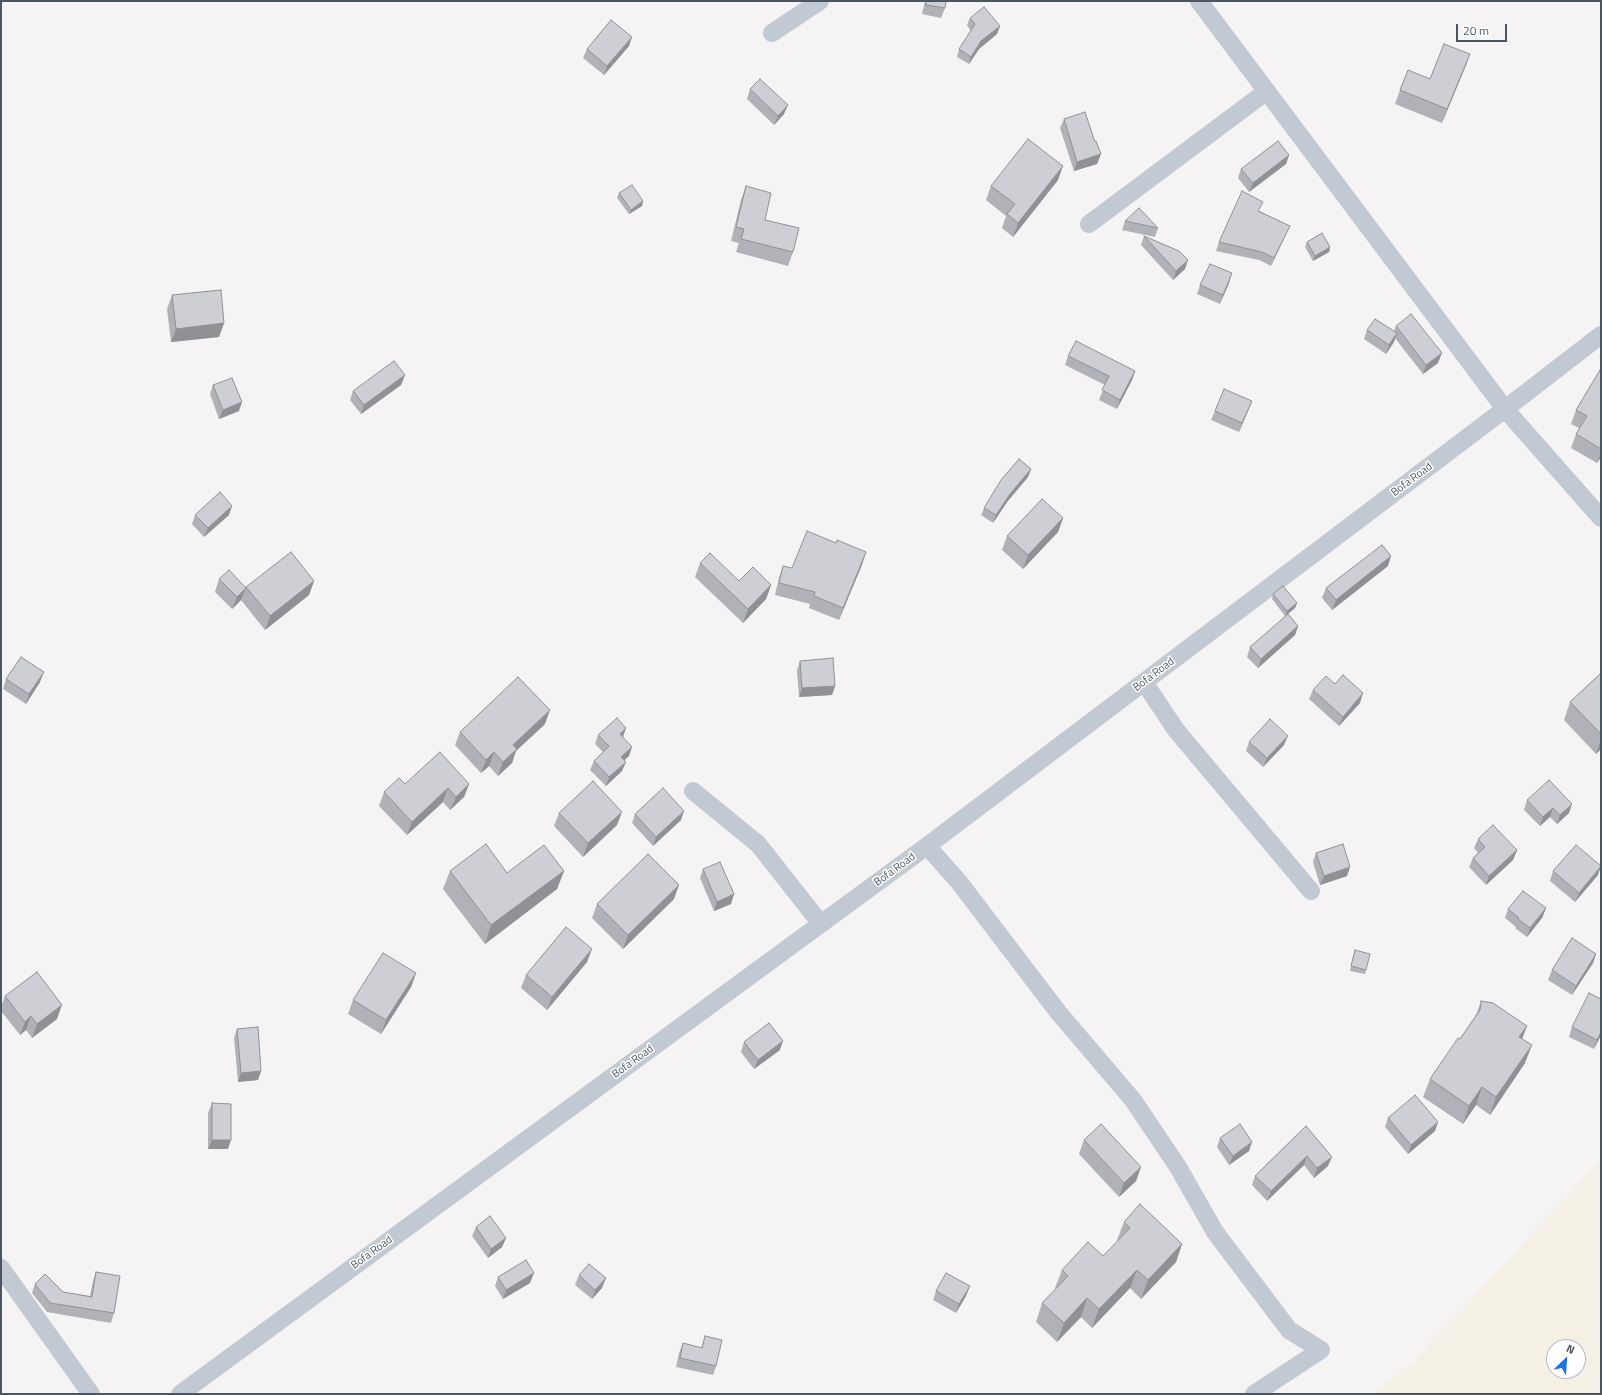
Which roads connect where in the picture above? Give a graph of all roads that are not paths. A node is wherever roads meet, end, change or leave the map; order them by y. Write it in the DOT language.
graph roads {
  1 [pos="820,1"];
  2 [pos="1199,1"];
  3 [pos="772,33"];
  4 [pos="1267,91"];
  5 [pos="1089,224"];
  6 [pos="1601,335"];
  7 [pos="1505,410"];
  8 [pos="1601,518"];
  9 [pos="1144,682"];
  10 [pos="693,791"];
  11 [pos="927,846"];
  12 [pos="1311,890"];
  13 [pos="822,924"];
  14 [pos="1,1268"];
  15 [pos="91,1394"];
  16 [pos="180,1394"];
  17 [pos="1254,1394"];
  1 -- 3 [label="street"];
  2 -- 4 [label="street"];
  4 -- 5 [label="street"];
  4 -- 7 [label="street"];
  6 -- 7 [label="street, Bofa Road"];
  7 -- 8 [label="street"];
  7 -- 9 [label="street, Bofa Road"];
  9 -- 11 [label="street, Bofa Road"];
  9 -- 12 [label="street"];
  10 -- 13 [label="street"];
  11 -- 13 [label="street, Bofa Road"];
  11 -- 17 [label="street"];
  13 -- 16 [label="street, Bofa Road"];
  14 -- 15 [label="street"];
}
